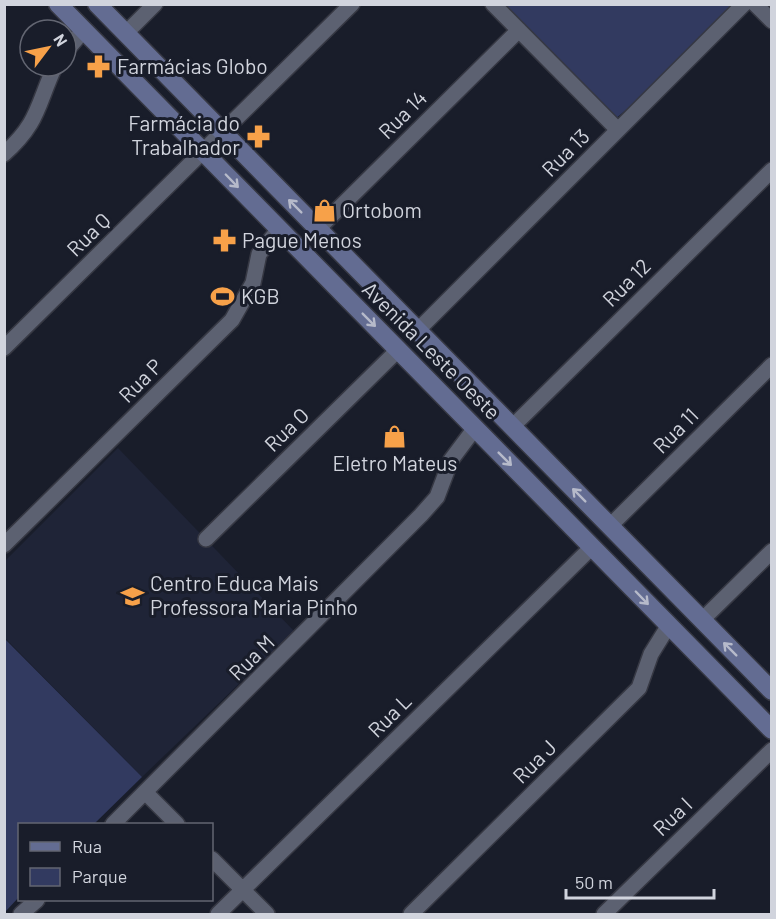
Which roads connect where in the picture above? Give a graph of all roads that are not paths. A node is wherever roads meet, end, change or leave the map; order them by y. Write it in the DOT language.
graph roads {
  1 [pos="58,4"];
  2 [pos="97,4"];
  3 [pos="155,4"];
  4 [pos="352,4"];
  5 [pos="493,4"];
  6 [pos="744,4"];
  7 [pos="755,4"];
  8 [pos="771,21"];
  9 [pos="84,30"];
  10 [pos="519,30"];
  11 [pos="125,34"];
  12 [pos="78,37"];
  13 [pos="50,78"];
  14 [pos="618,130"];
  15 [pos="223,133"];
  16 [pos="204,152"];
  17 [pos="4,154"];
  18 [pos="771,170"];
  19 [pos="279,229"];
  20 [pos="318,229"];
  21 [pos="417,331"];
  22 [pos="4,348"];
  23 [pos="398,350"];
  24 [pos="771,365"];
  25 [pos="512,427"];
  26 [pos="475,428"];
  27 [pos="610,526"];
  28 [pos="206,539"];
  29 [pos="4,545"];
  30 [pos="592,547"];
  31 [pos="771,551"];
  32 [pos="702,620"];
  33 [pos="669,625"];
  34 [pos="771,691"];
  35 [pos="771,730"];
  36 [pos="771,750"];
  37 [pos="146,793"];
  38 [pos="115,823"];
  39 [pos="175,823"];
  40 [pos="213,860"];
  41 [pos="243,890"];
  42 [pos="36,901"];
  43 [pos="21,915"];
  44 [pos="218,915"];
  45 [pos="267,915"];
  46 [pos="411,915"];
  47 [pos="604,915"];
  1 -- 9 [label="main road, Avenida Leste Oeste"];
  2 -- 11 [label="main road, Avenida Leste Oeste"];
  3 -- 11 [label="street"];
  4 -- 15 [label="street, Rua Q"];
  5 -- 10 [label="street"];
  6 -- 14 [label="street, Rua 13"];
  7 -- 8 [label="street"];
  9 -- 12 [label="street"];
  9 -- 16 [label="main road, Avenida Leste Oeste"];
  10 -- 14 [label="street"];
  10 -- 20 [label="street, Rua 14"];
  11 -- 15 [label="main road, Avenida Leste Oeste"];
  13 -- 17 [label="street"];
  14 -- 21 [label="street, Rua 13"];
  15 -- 16 [label="street, Rua Q"];
  20 -- 15 [label="main road, Avenida Leste Oeste, one-way"];
  16 -- 19 [label="main road, Avenida Leste Oeste, one-way"];
  16 -- 22 [label="street, Rua Q"];
  18 -- 25 [label="street, Rua 12"];
  19 -- 23 [label="main road, Avenida Leste Oeste, one-way"];
  19 -- 29 [label="street, Rua P"];
  20 -- 21 [label="main road, Avenida Leste Oeste"];
  21 -- 25 [label="main road, Avenida Leste Oeste"];
  23 -- 26 [label="main road, Avenida Leste Oeste"];
  23 -- 28 [label="street, Rua O"];
  24 -- 27 [label="street, Rua 11"];
  27 -- 25 [label="main road, Avenida Leste Oeste, one-way"];
  26 -- 30 [label="main road, Avenida Leste Oeste, one-way"];
  26 -- 37 [label="street, Rua M"];
  27 -- 32 [label="main road, Avenida Leste Oeste"];
  30 -- 33 [label="main road, Avenida Leste Oeste, one-way"];
  30 -- 41 [label="street, Rua L"];
  31 -- 32 [label="street"];
  34 -- 32 [label="main road, Avenida Leste Oeste, one-way"];
  33 -- 35 [label="main road, Avenida Leste Oeste"];
  33 -- 46 [label="street, Rua J"];
  36 -- 47 [label="street, Rua I"];
  37 -- 38 [label="street, Rua M"];
  37 -- 39 [label="street"];
  40 -- 41 [label="street"];
  41 -- 44 [label="street, Rua L"];
  41 -- 45 [label="street"];
  42 -- 43 [label="street"];
}
